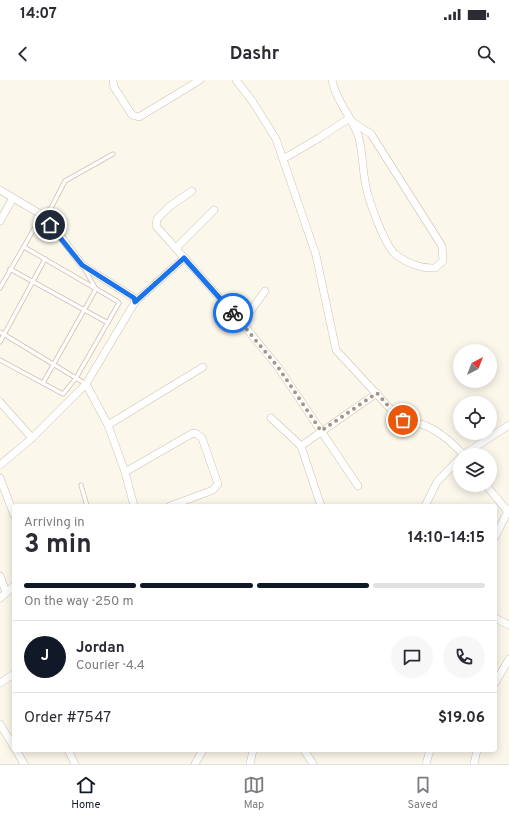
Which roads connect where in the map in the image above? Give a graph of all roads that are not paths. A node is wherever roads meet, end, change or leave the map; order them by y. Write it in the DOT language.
graph roads {
  1 [pos="113,80"];
  2 [pos="200,80"];
  3 [pos="236,80"];
  4 [pos="332,80"];
  5 [pos="348,119"];
  6 [pos="113,154"];
  7 [pos="283,158"];
  8 [pos="0,190"];
  9 [pos="192,191"];
  10 [pos="14,198"];
  11 [pos="214,210"];
  12 [pos="42,215"];
  13 [pos="0,221"];
  14 [pos="24,247"];
  15 [pos="176,248"];
  16 [pos="184,258"];
  17 [pos="45,259"];
  18 [pos="82,265"];
  19 [pos="10,269"];
  20 [pos="33,282"];
  21 [pos="0,288"];
  22 [pos="96,289"];
  23 [pos="265,291"];
  24 [pos="135,302"];
  25 [pos="84,310"];
  26 [pos="108,323"];
  27 [pos="242,323"];
  28 [pos="2,333"];
  29 [pos="0,342"];
  30 [pos="0,360"];
  31 [pos="54,365"];
  32 [pos="202,367"];
  33 [pos="76,378"];
  34 [pos="43,383"];
  35 [pos="86,384"];
  36 [pos="377,393"];
  37 [pos="1,404"];
  38 [pos="271,418"];
  39 [pos="509,424"];
  40 [pos="108,425"];
  41 [pos="321,431"];
  42 [pos="32,438"];
  43 [pos="301,446"];
  44 [pos="454,448"];
  45 [pos="474,448"];
  46 [pos="0,465"];
  47 [pos="453,465"];
  48 [pos="125,472"];
  49 [pos="0,478"];
  50 [pos="81,485"];
  51 [pos="358,486"];
  52 [pos="492,492"];
  53 [pos="86,504"];
  54 [pos="133,504"];
  55 [pos="175,504"];
  56 [pos="320,504"];
  57 [pos="426,504"];
  58 [pos="12,510"];
  59 [pos="508,511"];
  60 [pos="497,534"];
  61 [pos="0,576"];
  62 [pos="12,588"];
  63 [pos="6,592"];
  64 [pos="0,598"];
  65 [pos="497,619"];
  66 [pos="509,624"];
  67 [pos="509,659"];
  68 [pos="12,675"];
  69 [pos="497,680"];
  70 [pos="0,684"];
  71 [pos="0,724"];
  72 [pos="12,744"];
  73 [pos="17,752"];
  74 [pos="69,752"];
  75 [pos="201,752"];
  76 [pos="253,752"];
  77 [pos="305,752"];
  78 [pos="429,752"];
  79 [pos="477,752"];
  80 [pos="24,764"];
  81 [pos="75,764"];
  82 [pos="196,764"];
  83 [pos="250,764"];
  84 [pos="313,764"];
  85 [pos="426,764"];
  86 [pos="474,764"];
  1 -- 2 [label="street"];
  3 -- 7 [label="street"];
  4 -- 5 [label="street"];
  5 -- 5 [label="street"];
  5 -- 7 [label="street"];
  6 -- 12 [label="lane"];
  7 -- 36 [label="street"];
  8 -- 10 [label="street"];
  9 -- 15 [label="street"];
  10 -- 12 [label="street"];
  10 -- 13 [label="street"];
  11 -- 15 [label="street"];
  12 -- 14 [label="lane"];
  12 -- 18 [label="street"];
  14 -- 17 [label="lane"];
  14 -- 19 [label="lane"];
  15 -- 16 [label="street"];
  16 -- 24 [label="street"];
  16 -- 27 [label="street"];
  17 -- 20 [label="lane"];
  17 -- 22 [label="lane"];
  18 -- 22 [label="lane"];
  18 -- 24 [label="street"];
  19 -- 20 [label="lane"];
  19 -- 21 [label="lane"];
  20 -- 25 [label="lane"];
  20 -- 28 [label="lane"];
  22 -- 25 [label="lane"];
  22 -- 26 [label="lane"];
  23 -- 27 [label="street"];
  24 -- 35 [label="street"];
  25 -- 26 [label="lane"];
  25 -- 31 [label="lane"];
  26 -- 33 [label="lane"];
  27 -- 41 [label="street"];
  28 -- 29 [label="lane"];
  28 -- 31 [label="lane"];
  30 -- 34 [label="lane"];
  31 -- 33 [label="lane"];
  31 -- 34 [label="lane"];
  32 -- 40 [label="street"];
  33 -- 34 [label="lane"];
  33 -- 35 [label="lane"];
  35 -- 40 [label="street"];
  35 -- 42 [label="street"];
  36 -- 41 [label="street"];
  36 -- 44 [label="street"];
  37 -- 42 [label="street"];
  38 -- 43 [label="street"];
  39 -- 45 [label="street"];
  40 -- 48 [label="street"];
  41 -- 43 [label="street"];
  41 -- 51 [label="street"];
  42 -- 46 [label="street"];
  43 -- 56 [label="street"];
  47 -- 57 [label="street"];
  48 -- 54 [label="street"];
  48 -- 55 [label="street"];
  49 -- 58 [label="street"];
  50 -- 53 [label="lane"];
  52 -- 59 [label="street"];
  59 -- 60 [label="street"];
  61 -- 63 [label="street"];
  62 -- 63 [label="street"];
  63 -- 64 [label="street"];
  65 -- 66 [label="street"];
  67 -- 69 [label="street"];
  68 -- 70 [label="street"];
  71 -- 72 [label="street"];
  73 -- 80 [label="street"];
  74 -- 81 [label="street"];
  75 -- 82 [label="street"];
  76 -- 83 [label="street"];
  77 -- 84 [label="street"];
  78 -- 85 [label="street"];
  79 -- 86 [label="street"];
}
